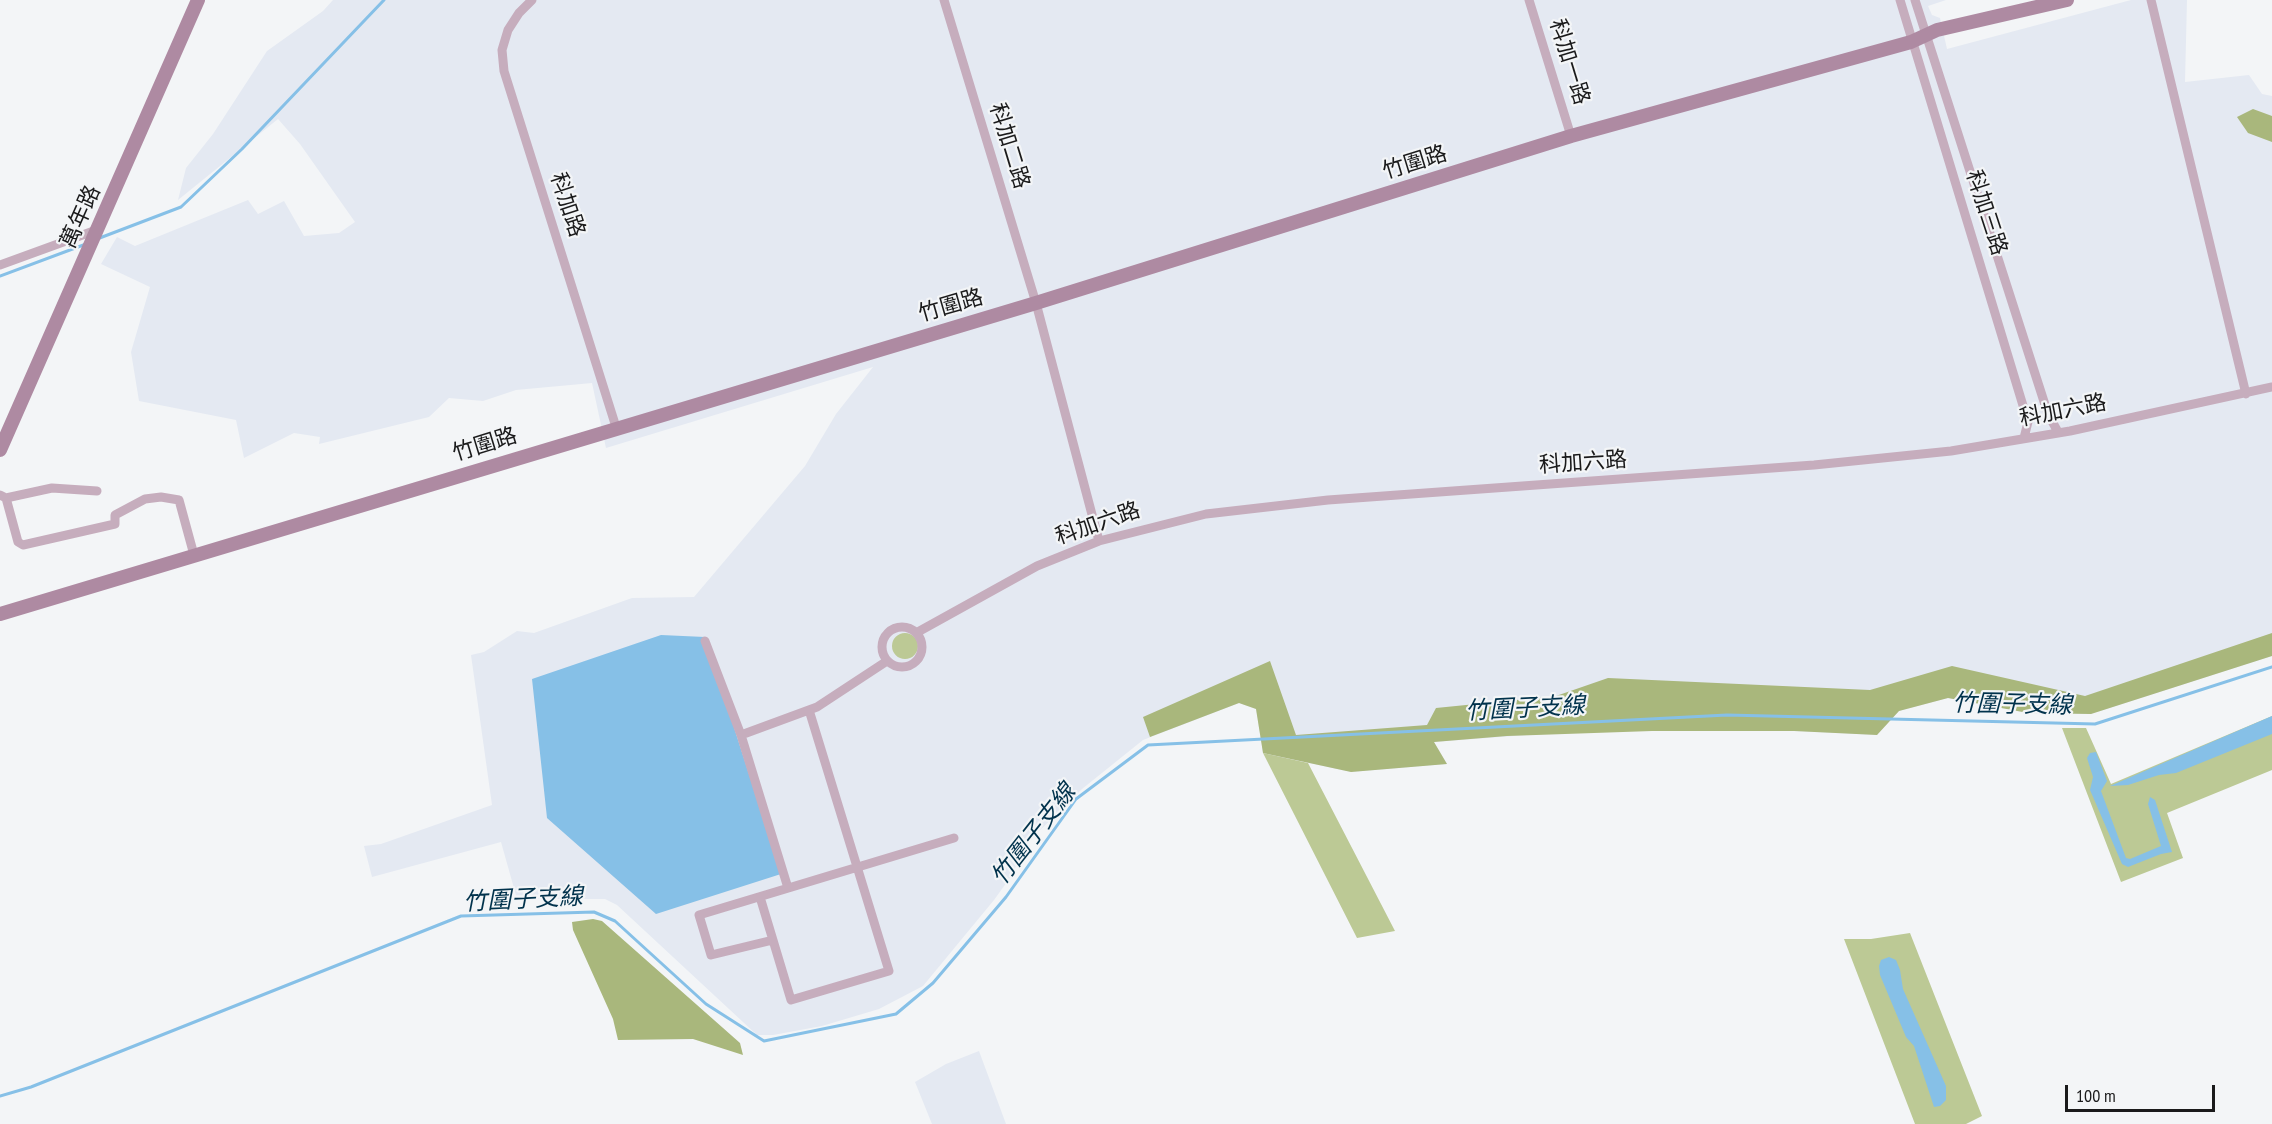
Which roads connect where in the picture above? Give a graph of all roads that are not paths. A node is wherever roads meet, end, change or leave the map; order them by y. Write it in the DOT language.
graph roads {
  1 [pos="198,0"];
  2 [pos="532,0"];
  3 [pos="944,0"];
  4 [pos="1529,0"];
  5 [pos="1900,0"];
  6 [pos="1914,0"];
  7 [pos="2067,0"];
  8 [pos="2151,0"];
  9 [pos="1916,39"];
  10 [pos="1571,136"];
  11 [pos="95,237"];
  12 [pos="0,265"];
  13 [pos="1036,303"];
  14 [pos="2272,387"];
  15 [pos="2246,394"];
  16 [pos="616,427"];
  17 [pos="2058,432"];
  18 [pos="2024,438"];
  19 [pos="0,450"];
  20 [pos="97,490"];
  21 [pos="3,497"];
  22 [pos="1098,541"];
  23 [pos="194,555"];
  24 [pos="0,614"];
  25 [pos="915,633"];
  26 [pos="705,641"];
  27 [pos="887,661"];
  28 [pos="809,710"];
  29 [pos="741,735"];
  30 [pos="954,838"];
  31 [pos="857,867"];
  32 [pos="788,888"];
  33 [pos="759,897"];
  34 [pos="772,940"];
  1 -- 11 [label="street, 萬年路"];
  2 -- 16 [label="street, 科加路"];
  3 -- 13 [label="street, 科加二路"];
  4 -- 10 [label="street, 科加一路"];
  5 -- 9 [label="street, 科加三路"];
  6 -- 9 [label="street, 科加三路"];
  7 -- 9 [label="street, 竹圍路"];
  8 -- 15 [label="street"];
  9 -- 10 [label="street, 竹圍路"];
  9 -- 17 [label="street, 科加三路"];
  9 -- 18 [label="street, 科加三路"];
  10 -- 13 [label="street, 竹圍路"];
  11 -- 12 [label="street"];
  11 -- 19 [label="street, 萬年路"];
  13 -- 16 [label="street, 竹圍路"];
  13 -- 22 [label="street, 科加二路"];
  14 -- 15 [label="street, 科加六路"];
  15 -- 17 [label="street, 科加六路"];
  16 -- 23 [label="street, 竹圍路"];
  17 -- 18 [label="street, 科加六路"];
  18 -- 22 [label="street, 科加六路"];
  20 -- 21 [label="street"];
  21 -- 23 [label="street"];
  22 -- 25 [label="street, 科加六路"];
  23 -- 24 [label="street, 竹圍路"];
  25 -- 27 [label="street"];
  25 -- 27 [label="street"];
  26 -- 29 [label="street"];
  27 -- 28 [label="street"];
  28 -- 29 [label="street"];
  28 -- 31 [label="street"];
  29 -- 32 [label="street"];
  30 -- 31 [label="street"];
  31 -- 32 [label="street"];
  31 -- 34 [label="street"];
  32 -- 33 [label="street"];
  33 -- 34 [label="street"];
  33 -- 34 [label="street"];
}
